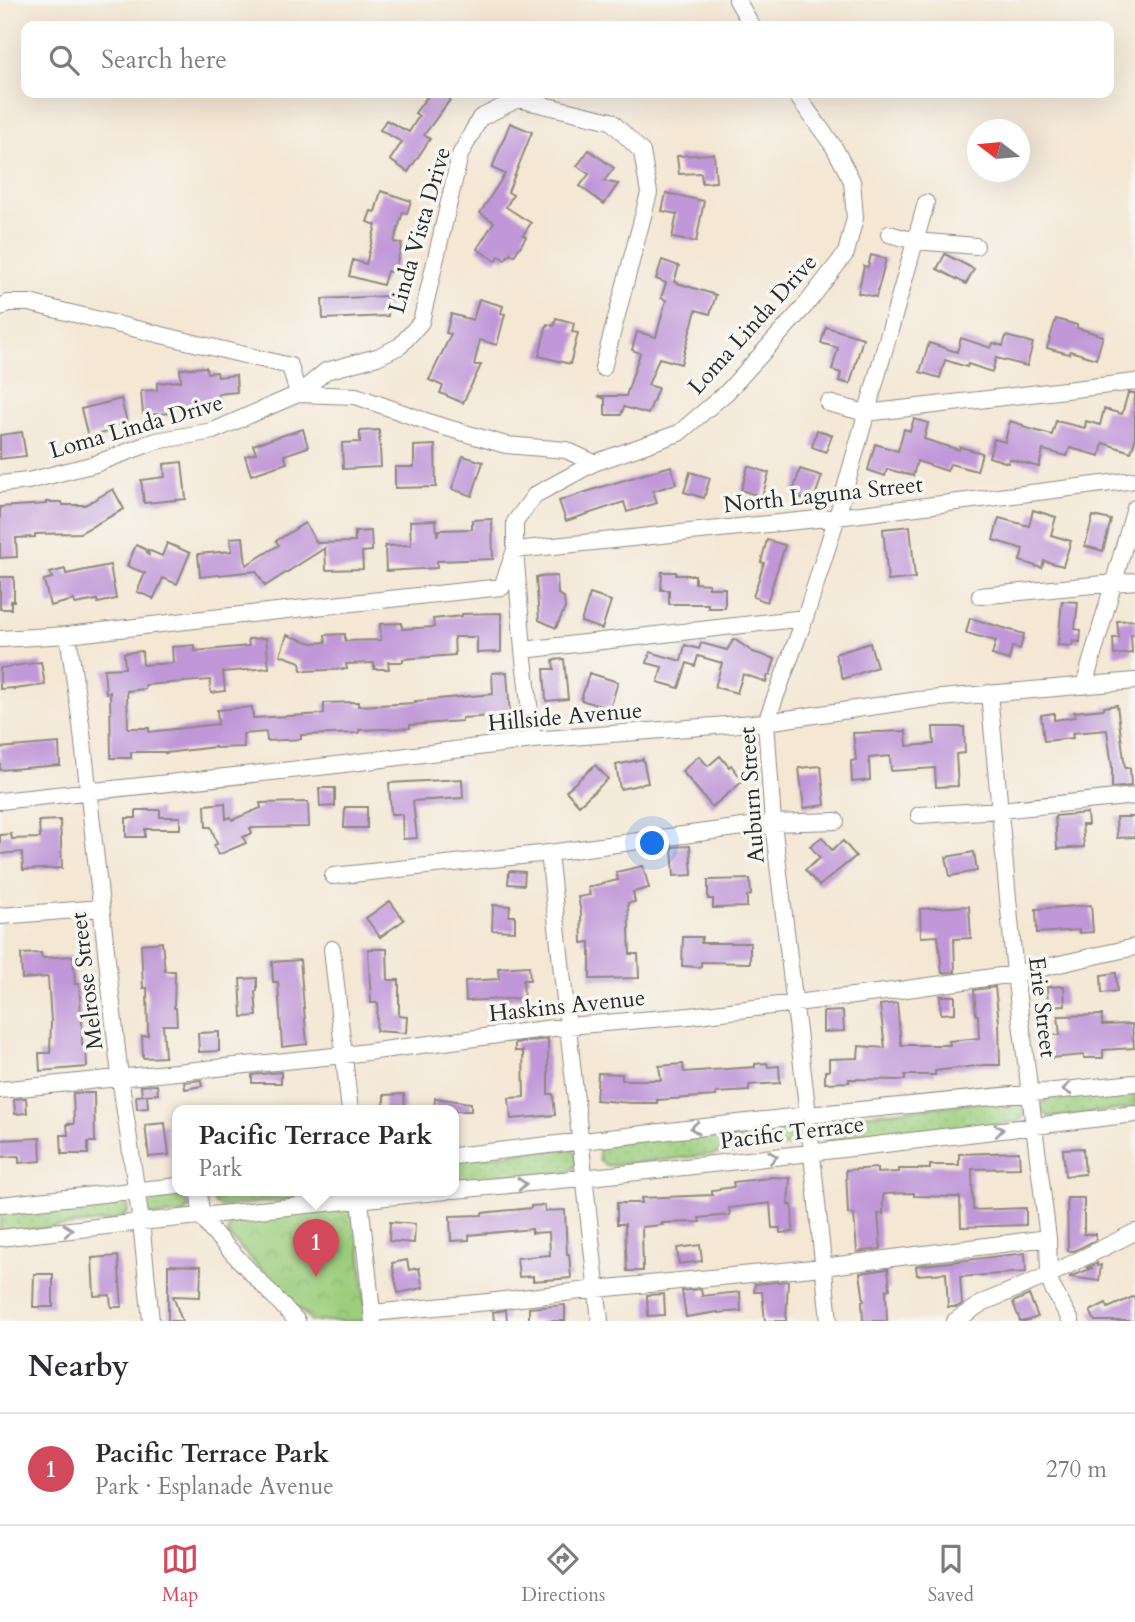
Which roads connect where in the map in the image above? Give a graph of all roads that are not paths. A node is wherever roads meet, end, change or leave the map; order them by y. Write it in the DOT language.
graph roads {
  1 [pos="737,0"];
  2 [pos="749,21"];
  3 [pos="799,98"];
  4 [pos="926,203"];
  5 [pos="889,234"];
  6 [pos="915,241"];
  7 [pos="976,246"];
  8 [pos="0,308"];
  9 [pos="603,368"];
  10 [pos="1135,382"];
  11 [pos="298,394"];
  12 [pos="828,403"];
  13 [pos="866,413"];
  14 [pos="594,463"];
  15 [pos="1135,480"];
  16 [pos="0,484"];
  17 [pos="1135,508"];
  18 [pos="837,517"];
  19 [pos="515,550"];
  20 [pos="1135,582"];
  21 [pos="1112,584"];
  22 [pos="980,597"];
  23 [pos="805,618"];
  24 [pos="68,635"];
  25 [pos="0,639"];
  26 [pos="523,650"];
  27 [pos="1135,681"];
  28 [pos="1084,685"];
  29 [pos="989,693"];
  30 [pos="766,722"];
  31 [pos="533,740"];
  32 [pos="88,792"];
  33 [pos="1135,796"];
  34 [pos="0,801"];
  35 [pos="1000,810"];
  36 [pos="919,815"];
  37 [pos="836,821"];
  38 [pos="773,823"];
  39 [pos="549,853"];
  40 [pos="333,876"];
  41 [pos="101,908"];
  42 [pos="0,916"];
  43 [pos="1135,947"];
  44 [pos="332,949"];
  45 [pos="1015,974"];
  46 [pos="795,1002"];
  47 [pos="568,1026"];
  48 [pos="344,1055"];
  49 [pos="120,1077"];
  50 [pos="1135,1083"];
  51 [pos="0,1090"];
  52 [pos="1031,1092"];
  53 [pos="349,1105"];
  54 [pos="1135,1114"];
  55 [pos="808,1115"];
  56 [pos="1035,1126"];
  57 [pos="580,1141"];
  58 [pos="811,1152"];
  59 [pos="459,1155"];
  60 [pos="585,1179"];
  61 [pos="172,1187"];
  62 [pos="137,1191"];
  63 [pos="459,1191"];
  64 [pos="199,1196"];
  65 [pos="352,1196"];
  66 [pos="360,1196"];
  67 [pos="0,1205"];
  68 [pos="201,1216"];
  69 [pos="141,1222"];
  70 [pos="1135,1232"];
  71 [pos="0,1238"];
  72 [pos="1048,1238"];
  73 [pos="822,1267"];
  74 [pos="1049,1275"];
  75 [pos="597,1289"];
  76 [pos="373,1317"];
  77 [pos="151,1321"];
  78 [pos="297,1321"];
  79 [pos="600,1321"];
  80 [pos="829,1321"];
  81 [pos="955,1321"];
  82 [pos="1070,1321"];
  1 -- 2 [label="street"];
  3 -- 14 [label="street, Loma Linda Drive"];
  4 -- 6 [label="street, Auburn Street"];
  5 -- 6 [label="street"];
  6 -- 7 [label="street"];
  6 -- 13 [label="street, Auburn Street"];
  8 -- 11 [label="street"];
  9 -- 11 [label="street, Linda Vista Drive"];
  10 -- 13 [label="street"];
  11 -- 14 [label="street, Loma Linda Drive"];
  11 -- 16 [label="street, Loma Linda Drive"];
  12 -- 13 [label="street"];
  13 -- 18 [label="street, Auburn Street"];
  14 -- 19 [label="street"];
  15 -- 18 [label="street, North Laguna Street"];
  17 -- 21 [label="street"];
  18 -- 19 [label="street, North Laguna Street"];
  18 -- 23 [label="street, Auburn Street"];
  19 -- 24 [label="street"];
  19 -- 26 [label="street"];
  20 -- 21 [label="street"];
  21 -- 22 [label="street"];
  21 -- 28 [label="street"];
  23 -- 26 [label="street"];
  23 -- 30 [label="street, Auburn Street"];
  24 -- 25 [label="street"];
  24 -- 32 [label="street, Melrose Street"];
  26 -- 31 [label="street"];
  27 -- 28 [label="street, Hillside Avenue"];
  28 -- 29 [label="street, Hillside Avenue"];
  29 -- 30 [label="street, Hillside Avenue"];
  29 -- 35 [label="street, Erie Street"];
  30 -- 31 [label="street, Hillside Avenue"];
  30 -- 38 [label="street, Auburn Street"];
  31 -- 32 [label="street, Hillside Avenue"];
  32 -- 34 [label="street, Hillside Avenue"];
  32 -- 41 [label="street, Melrose Street"];
  33 -- 35 [label="street"];
  35 -- 36 [label="street"];
  35 -- 45 [label="street, Erie Street"];
  37 -- 38 [label="street"];
  38 -- 39 [label="street"];
  38 -- 46 [label="street, Auburn Street"];
  39 -- 40 [label="street"];
  39 -- 47 [label="street"];
  41 -- 42 [label="street"];
  41 -- 49 [label="street, Melrose Street"];
  43 -- 45 [label="street, Haskins Avenue"];
  44 -- 48 [label="street"];
  45 -- 46 [label="street, Haskins Avenue"];
  45 -- 52 [label="street, Erie Street"];
  46 -- 47 [label="street, Haskins Avenue"];
  46 -- 55 [label="street, Auburn Street"];
  47 -- 48 [label="street, Haskins Avenue"];
  47 -- 57 [label="street"];
  48 -- 49 [label="street, Haskins Avenue"];
  48 -- 53 [label="street"];
  49 -- 51 [label="street, Haskins Avenue"];
  49 -- 62 [label="street, Melrose Street"];
  50 -- 52 [label="street, Pacific Terrace, one-way"];
  52 -- 55 [label="street, Pacific Terrace"];
  52 -- 56 [label="street, Erie Street"];
  54 -- 56 [label="street, Pacific Terrace"];
  55 -- 57 [label="street, Pacific Terrace, one-way"];
  55 -- 58 [label="street, Auburn Street"];
  58 -- 56 [label="street, Pacific Terrace, one-way"];
  56 -- 72 [label="street, Erie Street"];
  57 -- 59 [label="street, Pacific Terrace"];
  57 -- 60 [label="street"];
  60 -- 58 [label="street, Pacific Terrace, one-way"];
  58 -- 73 [label="street, Auburn Street"];
  63 -- 60 [label="street, Pacific Terrace, one-way"];
  60 -- 75 [label="street"];
  61 -- 62 [label="street"];
  62 -- 67 [label="street"];
  62 -- 69 [label="street, Melrose Street"];
  64 -- 68 [label="street"];
  65 -- 68 [label="street"];
  66 -- 76 [label="street"];
  68 -- 69 [label="street"];
  68 -- 78 [label="street"];
  71 -- 69 [label="street, one-way"];
  69 -- 77 [label="street, Melrose Street"];
  70 -- 74 [label="street"];
  72 -- 73 [label="street"];
  72 -- 74 [label="street, Erie Street"];
  73 -- 75 [label="street"];
  73 -- 80 [label="street, Auburn Street"];
  74 -- 81 [label="street"];
  74 -- 82 [label="street, Erie Street"];
  75 -- 76 [label="street"];
  75 -- 79 [label="street"];
}
